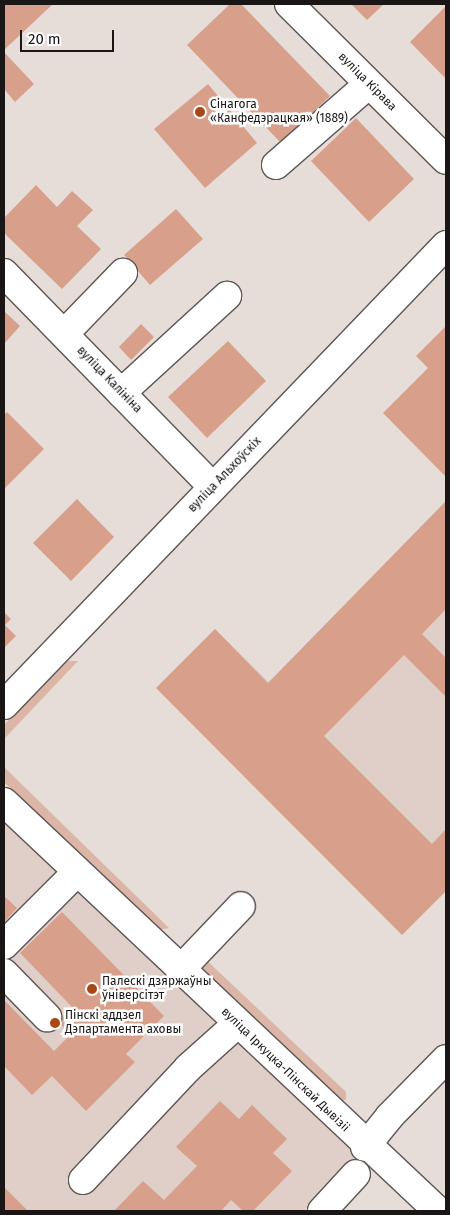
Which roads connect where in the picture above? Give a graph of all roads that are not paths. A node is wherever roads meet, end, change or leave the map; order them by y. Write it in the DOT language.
graph roads {
  1 [pos="289,4"];
  2 [pos="369,84"];
  3 [pos="446,160"];
  4 [pos="276,165"];
  5 [pos="446,245"];
  6 [pos="4,273"];
  7 [pos="123,274"];
  8 [pos="227,296"];
  9 [pos="64,334"];
  10 [pos="122,393"];
  11 [pos="214,487"];
  12 [pos="4,705"];
  13 [pos="4,802"];
  14 [pos="77,872"];
  15 [pos="241,906"];
  16 [pos="4,945"];
  17 [pos="180,970"];
  18 [pos="4,973"];
  19 [pos="47,1017"];
  20 [pos="237,1024"];
  21 [pos="446,1059"];
  22 [pos="365,1146"];
  23 [pos="356,1174"];
  24 [pos="83,1180"];
  25 [pos="322,1211"];
  26 [pos="438,1211"];
  1 -- 2 [label="street, вуліца Кірава"];
  2 -- 3 [label="street, вуліца Кірава"];
  2 -- 4 [label="street"];
  5 -- 11 [label="street, вуліца Альхоўскіх"];
  6 -- 9 [label="street, вуліца Калініна"];
  7 -- 9 [label="street"];
  8 -- 10 [label="street"];
  9 -- 10 [label="street, вуліца Калініна"];
  10 -- 11 [label="street, вуліца Калініна"];
  11 -- 12 [label="street, вуліца Альхоўскіх"];
  13 -- 14 [label="street, вуліца Іркуцка-Пінскай Дывізіі"];
  14 -- 16 [label="street"];
  14 -- 17 [label="street, вуліца Іркуцка-Пінскай Дывізіі"];
  15 -- 17 [label="street"];
  17 -- 20 [label="street, вуліца Іркуцка-Пінскай Дывізіі"];
  18 -- 19 [label="street"];
  20 -- 22 [label="street, вуліца Іркуцка-Пінскай Дывізіі"];
  20 -- 24 [label="street"];
  21 -- 22 [label="street"];
  22 -- 26 [label="street, вуліца Іркуцка-Пінскай Дывізіі"];
  23 -- 25 [label="street"];
}
